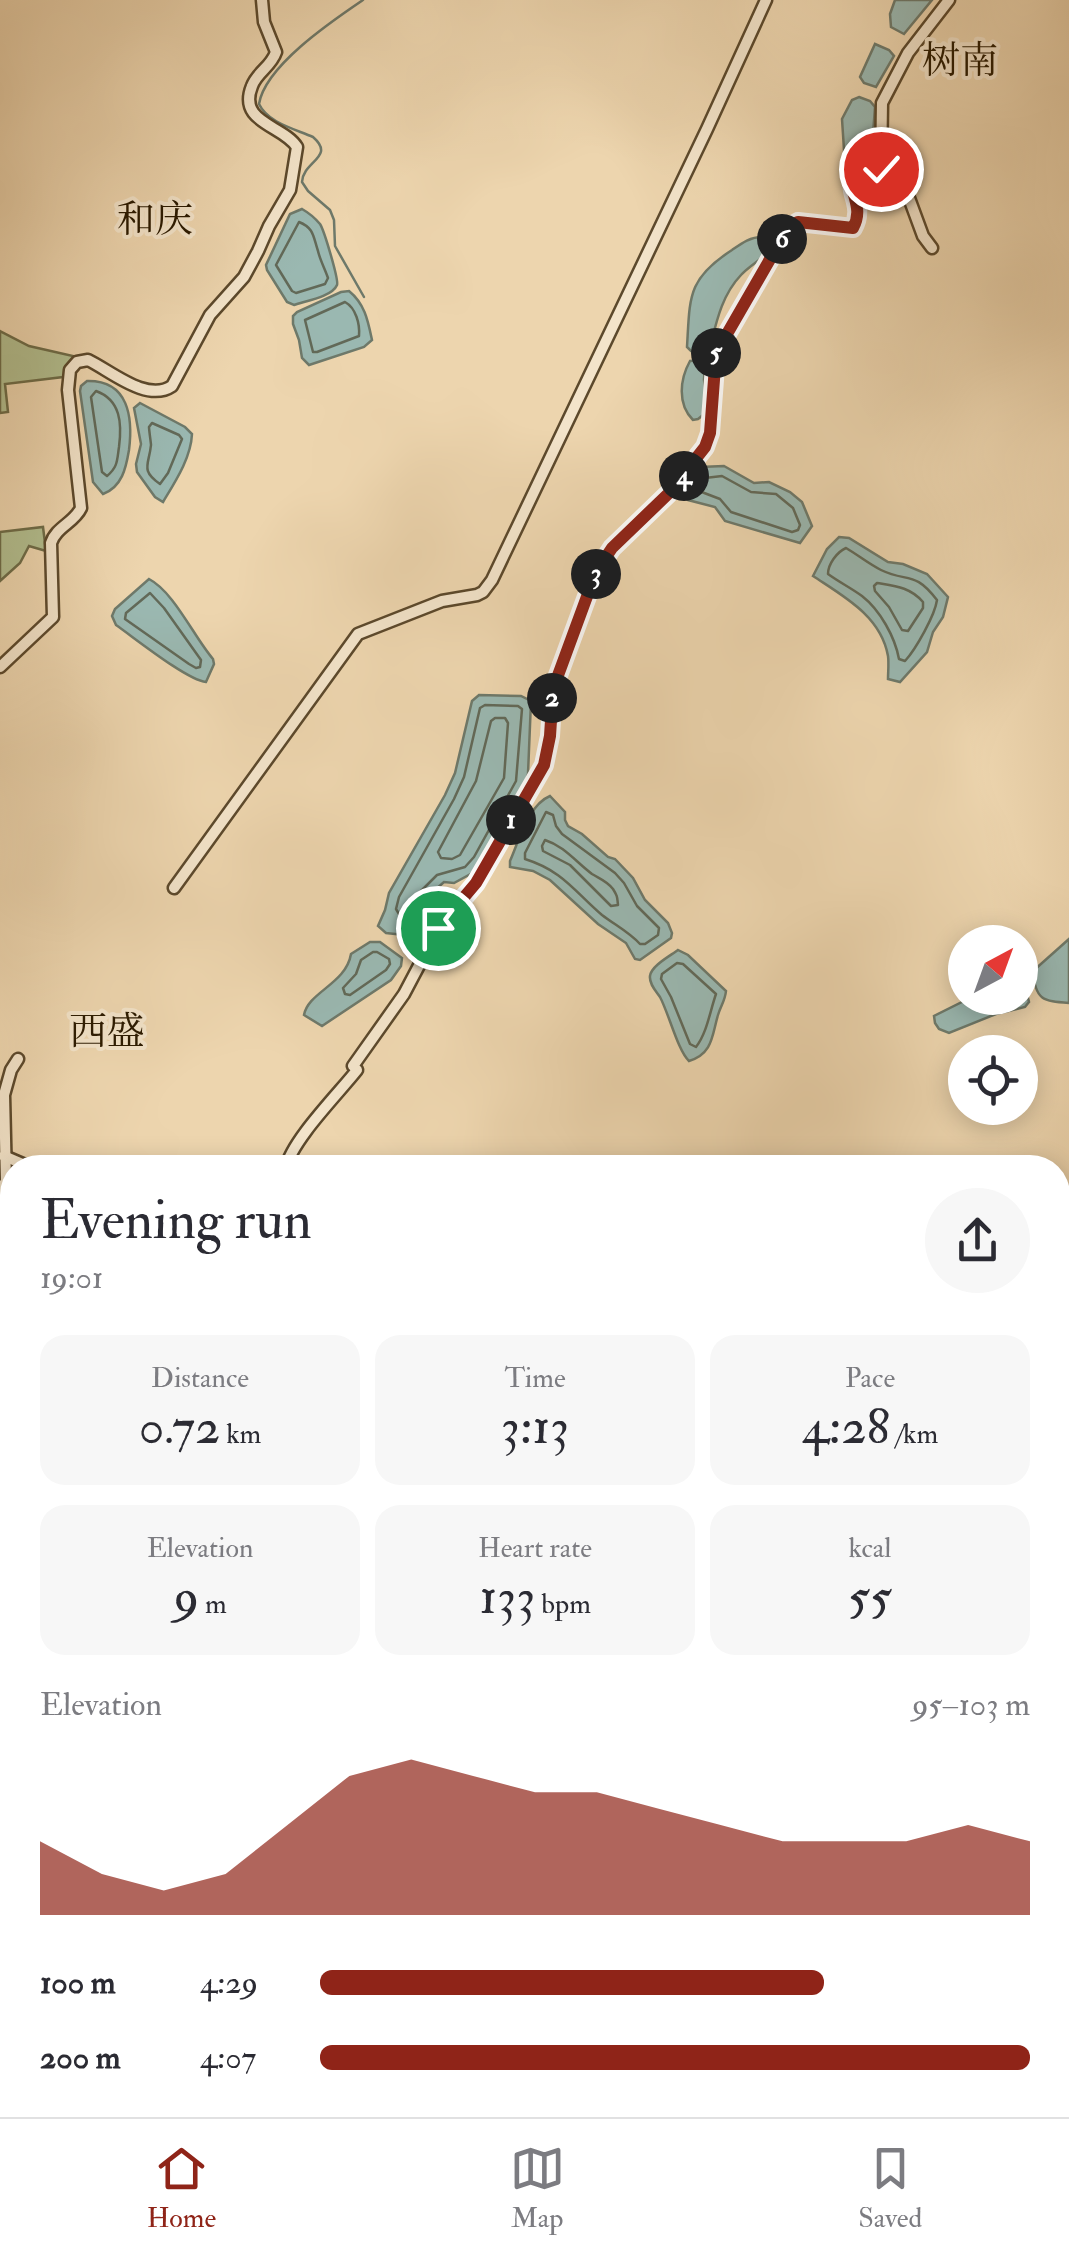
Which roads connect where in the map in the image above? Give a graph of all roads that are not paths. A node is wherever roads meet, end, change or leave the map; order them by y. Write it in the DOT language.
graph roads {
  1 [pos="262,0"];
  2 [pos="766,0"];
  3 [pos="950,0"];
  4 [pos="881,169"];
  5 [pos="932,248"];
  6 [pos="0,667"];
  7 [pos="174,888"];
  8 [pos="18,1058"];
  9 [pos="4,1155"];
  10 [pos="291,1155"];
  1 -- 6 [label="street"];
  2 -- 7 [label="street"];
  3 -- 4 [label="street"];
  4 -- 5 [label="street"];
  4 -- 10 [label="street"];
  8 -- 9 [label="street"];
}
